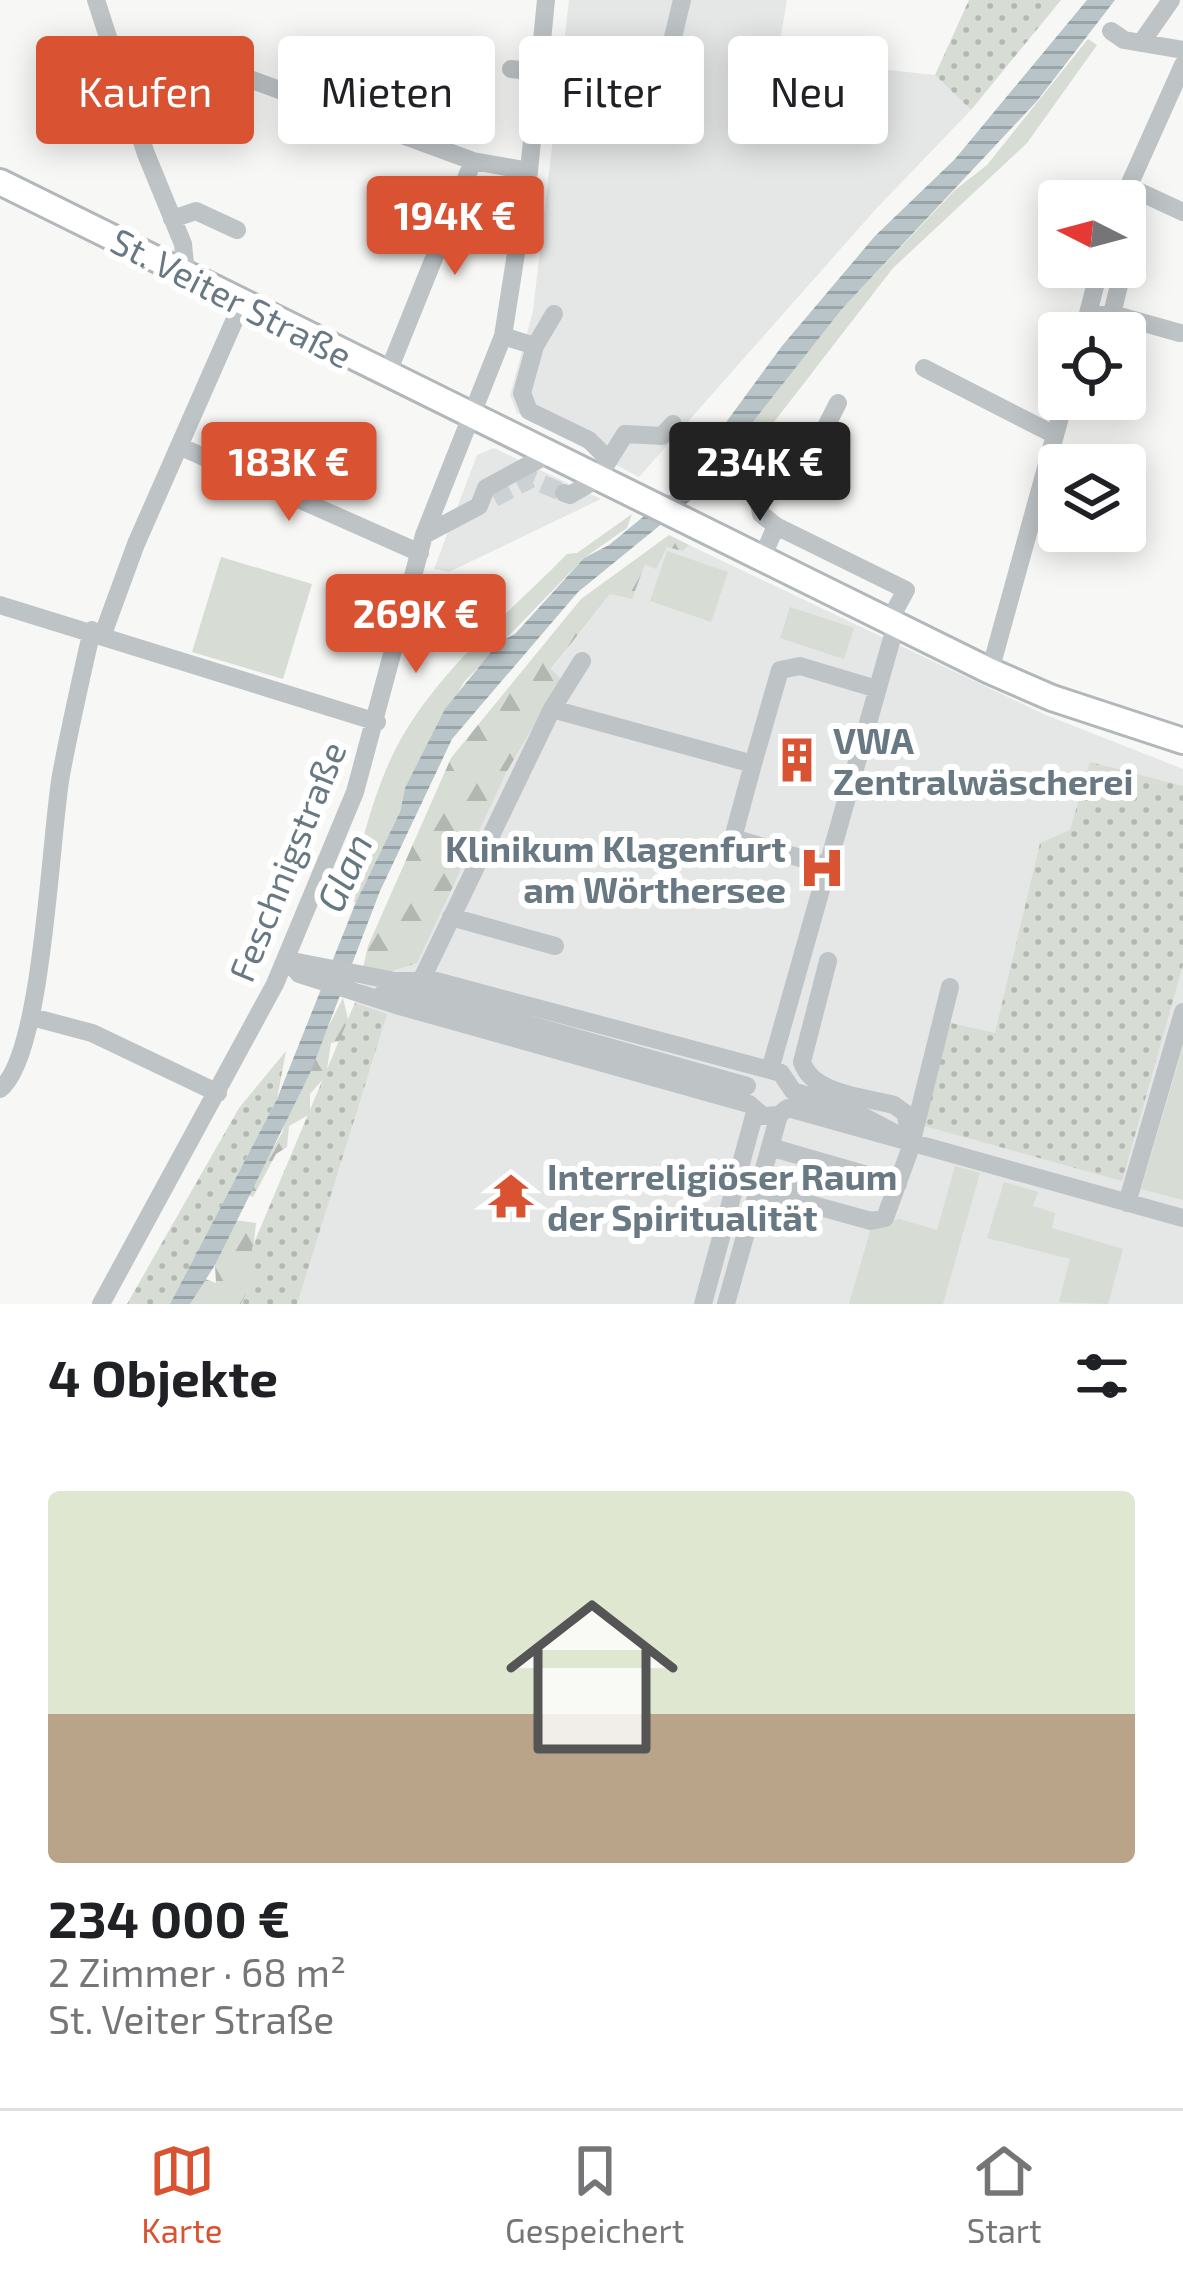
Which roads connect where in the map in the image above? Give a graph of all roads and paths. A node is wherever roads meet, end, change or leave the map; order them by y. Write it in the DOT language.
graph roads {
  1 [pos="96,0"];
  2 [pos="546,0"];
  3 [pos="682,0"];
  4 [pos="1171,0"];
  5 [pos="1111,32"];
  6 [pos="542,36"];
  7 [pos="675,36"];
  8 [pos="1141,43"];
  9 [pos="1183,50"];
  10 [pos="1183,65"];
  11 [pos="511,69"];
  12 [pos="519,70"];
  13 [pos="254,81"];
  14 [pos="532,144"];
  15 [pos="473,161"];
  16 [pos="530,171"];
  17 [pos="1131,180"];
  18 [pos="2,189"];
  19 [pos="1146,201"];
  20 [pos="1183,212"];
  21 [pos="172,219"];
  22 [pos="237,230"];
  23 [pos="186,274"];
  24 [pos="243,301"];
  25 [pos="554,314"];
  26 [pos="1146,324"];
  27 [pos="1180,333"];
  28 [pos="503,336"];
  29 [pos="535,346"];
  30 [pos="924,368"];
  31 [pos="387,375"];
  32 [pos="838,403"];
  33 [pos="473,420"];
  34 [pos="1059,420"];
  35 [pos="673,424"];
  36 [pos="1055,435"];
  37 [pos="179,446"];
  38 [pos="548,455"];
  39 [pos="602,469"];
  40 [pos="564,493"];
  41 [pos="776,526"];
  42 [pos="422,544"];
  43 [pos="762,558"];
  44 [pos="0,605"];
  45 [pos="892,623"];
  46 [pos="98,632"];
  47 [pos="582,661"];
  48 [pos="990,671"];
  49 [pos="877,689"];
  50 [pos="552,709"];
  51 [pos="377,722"];
  52 [pos="1183,741"];
  53 [pos="753,764"];
  54 [pos="827,866"];
  55 [pos="307,910"];
  56 [pos="451,917"];
  57 [pos="555,946"];
  58 [pos="287,960"];
  59 [pos="828,961"];
  60 [pos="315,970"];
  61 [pos="369,985"];
  62 [pos="950,987"];
  63 [pos="415,994"];
  64 [pos="1183,1012"];
  65 [pos="32,1017"];
  66 [pos="4,1086"];
  67 [pos="756,1089"];
  68 [pos="218,1093"];
  69 [pos="787,1104"];
  70 [pos="912,1142"];
  71 [pos="770,1147"];
  72 [pos="806,1183"];
  73 [pos="898,1184"];
  74 [pos="768,1193"];
  75 [pos="1127,1203"];
  76 [pos="1183,1218"];
  77 [pos="101,1304"];
  78 [pos="703,1304"];
  79 [pos="726,1304"];
  1 -- 21 [label="street"];
  2 -- 6 [label="street, Feschnigstraße"];
  3 -- 7 [label="street"];
  4 -- 8 [label="street"];
  5 -- 8 [label="street"];
  8 -- 9 [label="street"];
  10 -- 17 [label="street"];
  11 -- 12 [label="street"];
  13 -- 15 [label="street"];
  14 -- 16 [label="street, Feschnigstraße"];
  15 -- 16 [label="street"];
  15 -- 31 [label="street"];
  16 -- 28 [label="street, Feschnigstraße"];
  18 -- 23 [label="main road, St. Veiter Straße"];
  19 -- 20 [label="street"];
  21 -- 22 [label="street"];
  21 -- 23 [label="street"];
  23 -- 24 [label="main road, St. Veiter Straße"];
  24 -- 31 [label="main road, St. Veiter Straße"];
  24 -- 37 [label="street"];
  25 -- 29 [label="street"];
  26 -- 27 [label="street"];
  28 -- 29 [label="street"];
  28 -- 33 [label="street, Feschnigstraße"];
  29 -- 39 [label="street"];
  30 -- 36 [label="street"];
  31 -- 33 [label="main road, St. Veiter Straße"];
  32 -- 41 [label="street"];
  33 -- 38 [label="main road, St. Veiter Straße"];
  33 -- 42 [label="street, Feschnigstraße"];
  34 -- 36 [label="street"];
  35 -- 39 [label="street"];
  36 -- 48 [label="street"];
  37 -- 42 [label="street"];
  37 -- 46 [label="street"];
  38 -- 39 [label="main road, St. Veiter Straße"];
  38 -- 42 [label="street"];
  39 -- 40 [label="street"];
  39 -- 43 [label="main road, St. Veiter Straße"];
  41 -- 43 [label="street"];
  41 -- 45 [label="street"];
  42 -- 51 [label="street, Feschnigstraße"];
  43 -- 45 [label="main road, St. Veiter Straße"];
  44 -- 46 [label="street"];
  45 -- 48 [label="main road, St. Veiter Straße"];
  45 -- 49 [label="street"];
  46 -- 51 [label="street"];
  46 -- 65 [label="street"];
  47 -- 50 [label="street"];
  48 -- 52 [label="main road, St. Veiter Straße"];
  49 -- 53 [label="street"];
  49 -- 54 [label="street"];
  50 -- 53 [label="street"];
  50 -- 56 [label="street"];
  51 -- 55 [label="street, Feschnigstraße"];
  53 -- 54 [label="street"];
  54 -- 67 [label="street"];
  55 -- 58 [label="street, Feschnigstraße"];
  55 -- 60 [label="street"];
  56 -- 57 [label="street"];
  56 -- 63 [label="street"];
  58 -- 60 [label="street"];
  58 -- 68 [label="street, Feschnigstraße"];
  59 -- 70 [label="street"];
  60 -- 61 [label="street"];
  61 -- 63 [label="street"];
  61 -- 63 [label="street"];
  62 -- 70 [label="street"];
  63 -- 67 [label="street"];
  63 -- 67 [label="street"];
  64 -- 75 [label="street"];
  65 -- 66 [label="street"];
  65 -- 68 [label="street"];
  67 -- 69 [label="street"];
  67 -- 69 [label="street"];
  67 -- 78 [label="street"];
  68 -- 77 [label="street, Feschnigstraße"];
  69 -- 70 [label="street"];
  69 -- 71 [label="street"];
  70 -- 73 [label="street"];
  70 -- 75 [label="street"];
  71 -- 73 [label="street"];
  71 -- 74 [label="street"];
  72 -- 74 [label="street"];
  73 -- 74 [label="street"];
  74 -- 79 [label="street"];
  75 -- 76 [label="street"];
}
